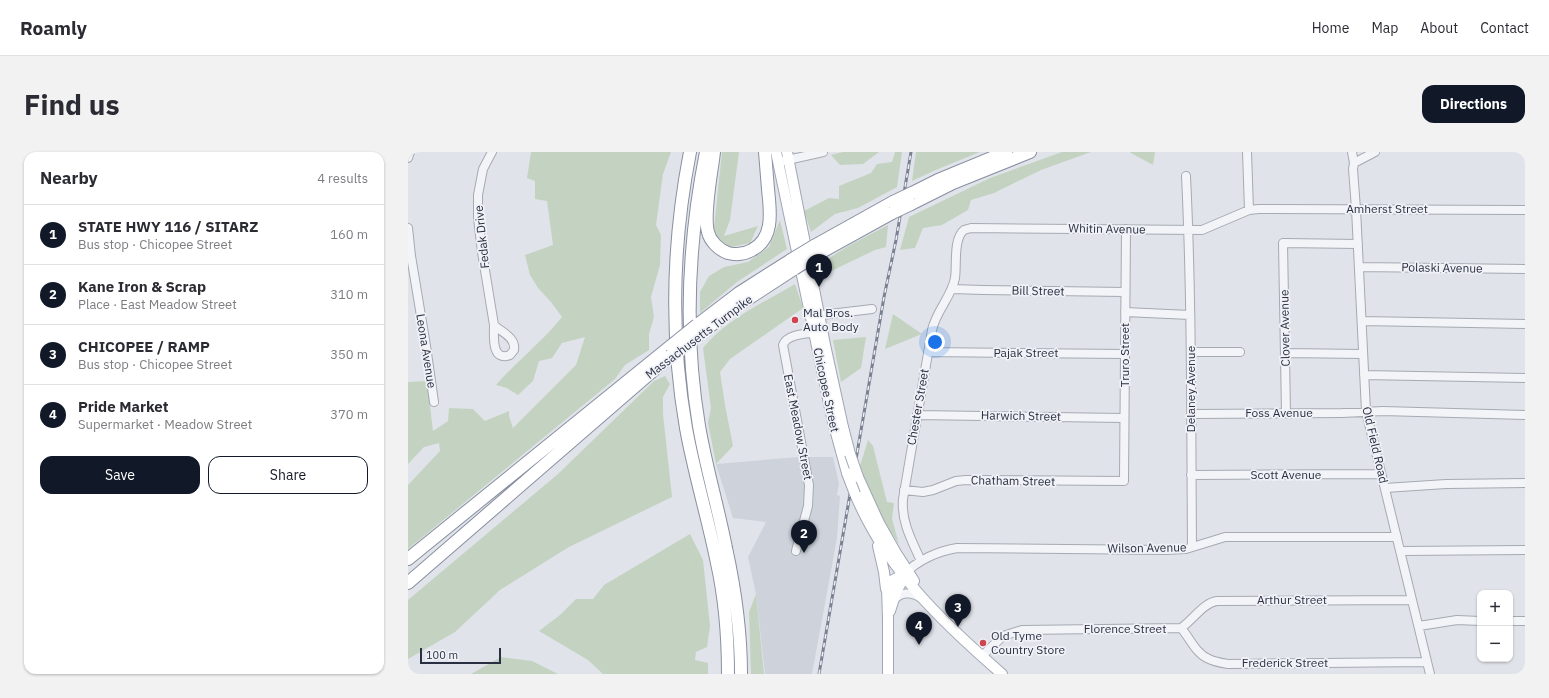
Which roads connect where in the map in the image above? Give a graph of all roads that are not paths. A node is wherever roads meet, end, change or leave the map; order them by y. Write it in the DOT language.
graph roads {
  1 [pos="410,152"];
  2 [pos="492,152"];
  3 [pos="684,152"];
  4 [pos="690,152"];
  5 [pos="706,152"];
  6 [pos="714,152"];
  7 [pos="765,152"];
  8 [pos="823,152"];
  9 [pos="1006,152"];
  10 [pos="1030,152"];
  11 [pos="1247,152"];
  12 [pos="1352,152"];
  13 [pos="1375,152"];
  14 [pos="782,157"];
  15 [pos="408,158"];
  16 [pos="1354,163"];
  17 [pos="1186,176"];
  18 [pos="911,198"];
  19 [pos="1356,209"];
  20 [pos="1249,210"];
  21 [pos="1525,210"];
  22 [pos="679,221"];
  23 [pos="408,228"];
  24 [pos="1126,229"];
  25 [pos="1189,231"];
  26 [pos="962,232"];
  27 [pos="1358,244"];
  28 [pos="409,257"];
  29 [pos="1359,268"];
  30 [pos="1525,269"];
  31 [pos="952,289"];
  32 [pos="1125,292"];
  33 [pos="872,309"];
  34 [pos="1125,312"];
  35 [pos="815,315"];
  36 [pos="1190,315"];
  37 [pos="1362,321"];
  38 [pos="1525,324"];
  39 [pos="494,325"];
  40 [pos="818,332"];
  41 [pos="670,351"];
  42 [pos="928,352"];
  43 [pos="1191,352"];
  44 [pos="1240,352"];
  45 [pos="1285,353"];
  46 [pos="1125,354"];
  47 [pos="1363,354"];
  48 [pos="1364,375"];
  49 [pos="1525,378"];
  50 [pos="434,402"];
  51 [pos="1366,411"];
  52 [pos="1286,413"];
  53 [pos="1191,414"];
  54 [pos="917,415"];
  55 [pos="1525,415"];
  56 [pos="1124,418"];
  57 [pos="1381,474"];
  58 [pos="1191,475"];
  59 [pos="1124,481"];
  60 [pos="1525,483"];
  61 [pos="1385,488"];
  62 [pos="904,490"];
  63 [pos="873,531"];
  64 [pos="1397,537"];
  65 [pos="1192,547"];
  66 [pos="1525,550"];
  67 [pos="796,551"];
  68 [pos="1400,551"];
  69 [pos="408,559"];
  70 [pos="921,561"];
  71 [pos="906,573"];
  72 [pos="408,583"];
  73 [pos="886,591"];
  74 [pos="1412,600"];
  75 [pos="893,601"];
  76 [pos="929,605"];
  77 [pos="888,619"];
  78 [pos="1477,620"];
  79 [pos="1513,621"];
  80 [pos="1525,621"];
  81 [pos="1419,626"];
  82 [pos="1182,628"];
  83 [pos="982,656"];
  84 [pos="1428,662"];
  85 [pos="728,674"];
  86 [pos="741,674"];
  87 [pos="888,674"];
  88 [pos="1002,674"];
  89 [pos="1430,674"];
  1 -- 15 [label="street"];
  2 -- 39 [label="street, Fedak Drive"];
  3 -- 22 [label="highway"];
  4 -- 22 [label="highway"];
  5 -- 86 [label="highway"];
  6 -- 7 [label="highway"];
  8 -- 14 [label="street"];
  9 -- 18 [label="highway, Massachusetts Turnpike"];
  10 -- 18 [label="highway, Massachusetts Turnpike"];
  11 -- 20 [label="street"];
  12 -- 16 [label="street, Old Field Road"];
  13 -- 16 [label="street"];
  14 -- 35 [label="main road, Chicopee Street"];
  16 -- 19 [label="street, Old Field Road"];
  17 -- 25 [label="street, Delaney Avenue"];
  18 -- 41 [label="highway, Massachusetts Turnpike, bridge"];
  19 -- 20 [label="street, Amherst Street"];
  19 -- 21 [label="street, Amherst Street"];
  19 -- 27 [label="street, Old Field Road"];
  20 -- 25 [label="street, Whitin Avenue"];
  22 -- 85 [label="highway"];
  23 -- 28 [label="street, Leona Avenue"];
  24 -- 25 [label="street, Whitin Avenue"];
  24 -- 26 [label="street, Whitin Avenue"];
  24 -- 32 [label="street, Truro Street"];
  25 -- 36 [label="street, Delaney Avenue"];
  26 -- 31 [label="street, Chester Street"];
  27 -- 29 [label="street, Old Field Road"];
  27 -- 45 [label="street, Clover Avenue"];
  28 -- 50 [label="street, Leona Avenue"];
  29 -- 30 [label="street, Polaski Avenue"];
  29 -- 37 [label="street, Old Field Road"];
  31 -- 32 [label="street, Bill Street"];
  31 -- 42 [label="street, Chester Street"];
  32 -- 34 [label="street, Truro Street"];
  33 -- 35 [label="street"];
  34 -- 36 [label="street"];
  34 -- 46 [label="street, Truro Street"];
  35 -- 40 [label="main road, Chicopee Street"];
  36 -- 43 [label="street, Delaney Avenue"];
  37 -- 38 [label="street"];
  37 -- 47 [label="street, Old Field Road"];
  40 -- 63 [label="main road, Chicopee Street, bridge"];
  40 -- 67 [label="street, East Meadow Street"];
  40 -- 71 [label="main road, Chicopee Street, bridge"];
  41 -- 69 [label="highway, Massachusetts Turnpike"];
  41 -- 72 [label="highway, Massachusetts Turnpike"];
  42 -- 46 [label="street, Pajak Street"];
  42 -- 54 [label="street, Chester Street"];
  43 -- 44 [label="street"];
  43 -- 53 [label="street, Delaney Avenue"];
  45 -- 47 [label="street"];
  45 -- 52 [label="street, Clover Avenue"];
  46 -- 56 [label="street, Truro Street"];
  47 -- 48 [label="street, Old Field Road"];
  48 -- 49 [label="street"];
  48 -- 51 [label="street, Old Field Road"];
  51 -- 52 [label="street, Foss Avenue"];
  51 -- 55 [label="street, Foss Avenue"];
  51 -- 57 [label="street, Old Field Road"];
  52 -- 53 [label="street, Foss Avenue"];
  53 -- 58 [label="street, Delaney Avenue"];
  54 -- 56 [label="street, Harwich Street"];
  54 -- 62 [label="street, Chester Street"];
  56 -- 59 [label="street, Truro Street"];
  57 -- 58 [label="street, Scott Avenue"];
  57 -- 61 [label="street, Old Field Road"];
  58 -- 65 [label="street, Delaney Avenue"];
  59 -- 62 [label="street, Chatham Street"];
  60 -- 61 [label="street"];
  61 -- 64 [label="street, Old Field Road"];
  62 -- 70 [label="street, Chester Street"];
  63 -- 71 [label="main road, Chicopee Street"];
  63 -- 73 [label="main road"];
  64 -- 65 [label="street, Wilson Avenue"];
  64 -- 68 [label="street, Old Field Road"];
  65 -- 70 [label="street, Wilson Avenue"];
  66 -- 68 [label="street"];
  68 -- 74 [label="street, Old Field Road"];
  70 -- 71 [label="street, Wilson Avenue"];
  71 -- 73 [label="main road"];
  71 -- 75 [label="main road"];
  71 -- 76 [label="main road, Chicopee Street"];
  73 -- 77 [label="main road"];
  74 -- 81 [label="street, Old Field Road"];
  74 -- 82 [label="street, Arthur Street"];
  75 -- 76 [label="street"];
  75 -- 77 [label="main road"];
  76 -- 83 [label="main road, Chicopee Street"];
  77 -- 87 [label="main road"];
  78 -- 81 [label="street"];
  79 -- 80 [label="street"];
  81 -- 84 [label="street, Old Field Road"];
  82 -- 83 [label="street, Florence Street"];
  82 -- 84 [label="street, Frederick Street"];
  83 -- 88 [label="main road, Chicopee Street"];
  84 -- 89 [label="street, Old Field Road"];
}
